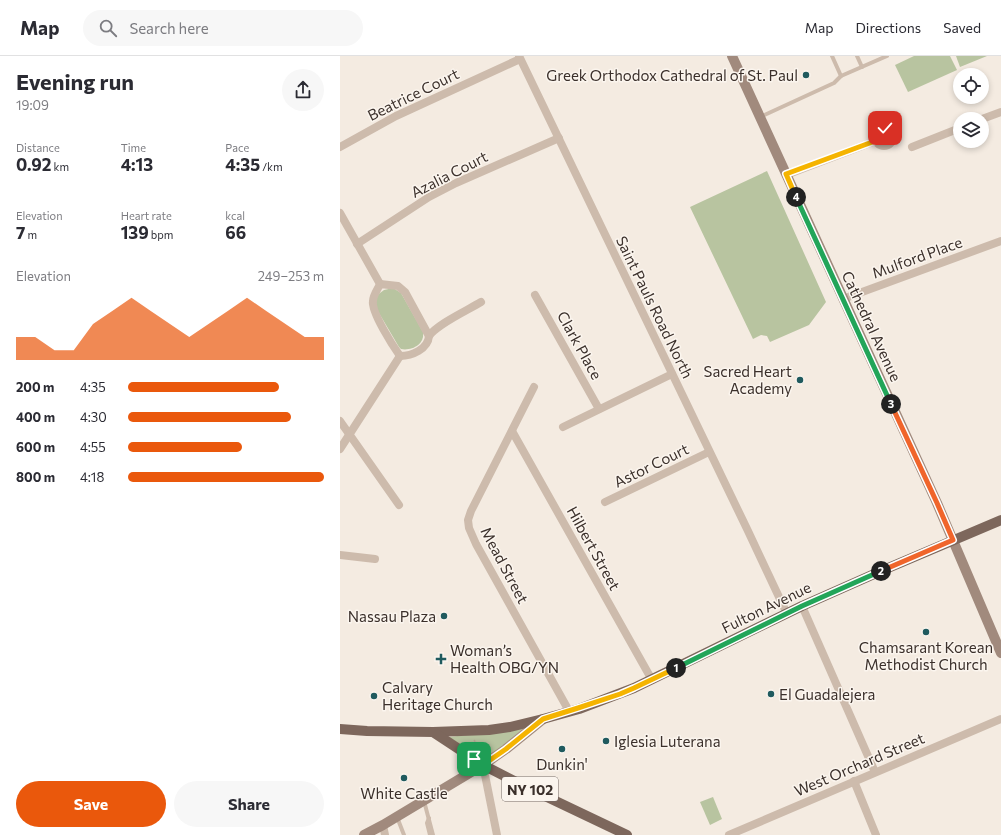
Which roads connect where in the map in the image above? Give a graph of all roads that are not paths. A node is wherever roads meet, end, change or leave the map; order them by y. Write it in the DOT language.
graph roads {
  1 [pos="732,56"];
  2 [pos="832,56"];
  3 [pos="857,56"];
  4 [pos="887,56"];
  5 [pos="520,58"];
  6 [pos="862,67"];
  7 [pos="841,76"];
  8 [pos="1001,112"];
  9 [pos="760,117"];
  10 [pos="989,117"];
  11 [pos="953,131"];
  12 [pos="559,138"];
  13 [pos="875,141"];
  14 [pos="340,147"];
  15 [pos="912,147"];
  16 [pos="786,174"];
  17 [pos="340,213"];
  18 [pos="1001,241"];
  19 [pos="357,244"];
  20 [pos="380,284"];
  21 [pos="536,294"];
  22 [pos="843,299"];
  23 [pos="482,302"];
  24 [pos="429,336"];
  25 [pos="400,356"];
  26 [pos="672,374"];
  27 [pos="534,387"];
  28 [pos="599,409"];
  29 [pos="340,421"];
  30 [pos="563,427"];
  31 [pos="512,431"];
  32 [pos="350,434"];
  33 [pos="340,449"];
  34 [pos="709,452"];
  35 [pos="605,502"];
  36 [pos="400,505"];
  37 [pos="1001,520"];
  38 [pos="953,540"];
  39 [pos="340,555"];
  40 [pos="375,559"];
  41 [pos="802,606"];
  42 [pos="787,614"];
  43 [pos="1001,653"];
  44 [pos="652,680"];
  45 [pos="569,711"];
  46 [pos="1001,718"];
  47 [pos="543,719"];
  48 [pos="340,729"];
  49 [pos="433,732"];
  50 [pos="483,765"];
  51 [pos="875,772"];
  52 [pos="854,781"];
  53 [pos="424,800"];
  54 [pos="397,816"];
  55 [pos="429,818"];
  56 [pos="384,830"];
  57 [pos="364,835"];
  58 [pos="404,835"];
  59 [pos="430,835"];
  60 [pos="433,835"];
  61 [pos="497,835"];
  62 [pos="626,835"];
  63 [pos="729,835"];
  64 [pos="876,835"];
  1 -- 9 [label="street, Cathedral Avenue"];
  2 -- 7 [label="lane"];
  3 -- 6 [label="lane"];
  4 -- 6 [label="lane"];
  5 -- 12 [label="street, Saint Pauls Road North"];
  5 -- 14 [label="street, Beatrice Court"];
  6 -- 7 [label="lane"];
  7 -- 9 [label="lane"];
  8 -- 10 [label="street"];
  9 -- 16 [label="street, Cathedral Avenue"];
  11 -- 15 [label="street"];
  12 -- 19 [label="street, Azalia Court"];
  12 -- 26 [label="street, Saint Pauls Road North"];
  13 -- 16 [label="street"];
  16 -- 22 [label="street, Cathedral Avenue"];
  17 -- 19 [label="street"];
  18 -- 22 [label="street, Mulford Place"];
  19 -- 20 [label="street"];
  20 -- 24 [label="street"];
  20 -- 25 [label="street"];
  21 -- 28 [label="street, Clark Place"];
  22 -- 38 [label="street, Cathedral Avenue"];
  23 -- 24 [label="street"];
  24 -- 25 [label="street"];
  25 -- 32 [label="street"];
  26 -- 28 [label="street"];
  26 -- 34 [label="street, Saint Pauls Road North"];
  27 -- 31 [label="street, Mead Street"];
  28 -- 30 [label="street"];
  29 -- 32 [label="street"];
  31 -- 44 [label="street, Hilbert Street"];
  31 -- 45 [label="street, Mead Street"];
  32 -- 33 [label="street"];
  32 -- 36 [label="street"];
  34 -- 35 [label="street, Astor Court"];
  34 -- 42 [label="street, Saint Pauls Road North"];
  37 -- 38 [label="main road, Fulton Avenue"];
  38 -- 41 [label="main road, Fulton Avenue"];
  38 -- 43 [label="street, Cathedral Avenue"];
  39 -- 40 [label="street"];
  41 -- 42 [label="main road, Fulton Avenue"];
  41 -- 51 [label="street"];
  42 -- 44 [label="main road, Fulton Avenue"];
  44 -- 45 [label="main road, Fulton Avenue"];
  45 -- 47 [label="main road, Fulton Avenue"];
  46 -- 51 [label="street, West Orchard Street"];
  47 -- 49 [label="main road, Fulton Avenue"];
  47 -- 50 [label="street"];
  48 -- 49 [label="main road, Fulton Avenue"];
  49 -- 50 [label="main road, NY 102"];
  50 -- 53 [label="street"];
  50 -- 61 [label="street"];
  50 -- 62 [label="main road, NY 102"];
  51 -- 52 [label="street, West Orchard Street"];
  52 -- 63 [label="street, West Orchard Street"];
  52 -- 64 [label="street"];
  53 -- 54 [label="street"];
  53 -- 55 [label="lane"];
  54 -- 56 [label="street"];
  54 -- 58 [label="lane"];
  55 -- 59 [label="lane"];
  55 -- 60 [label="lane"];
  56 -- 57 [label="street"];
}
